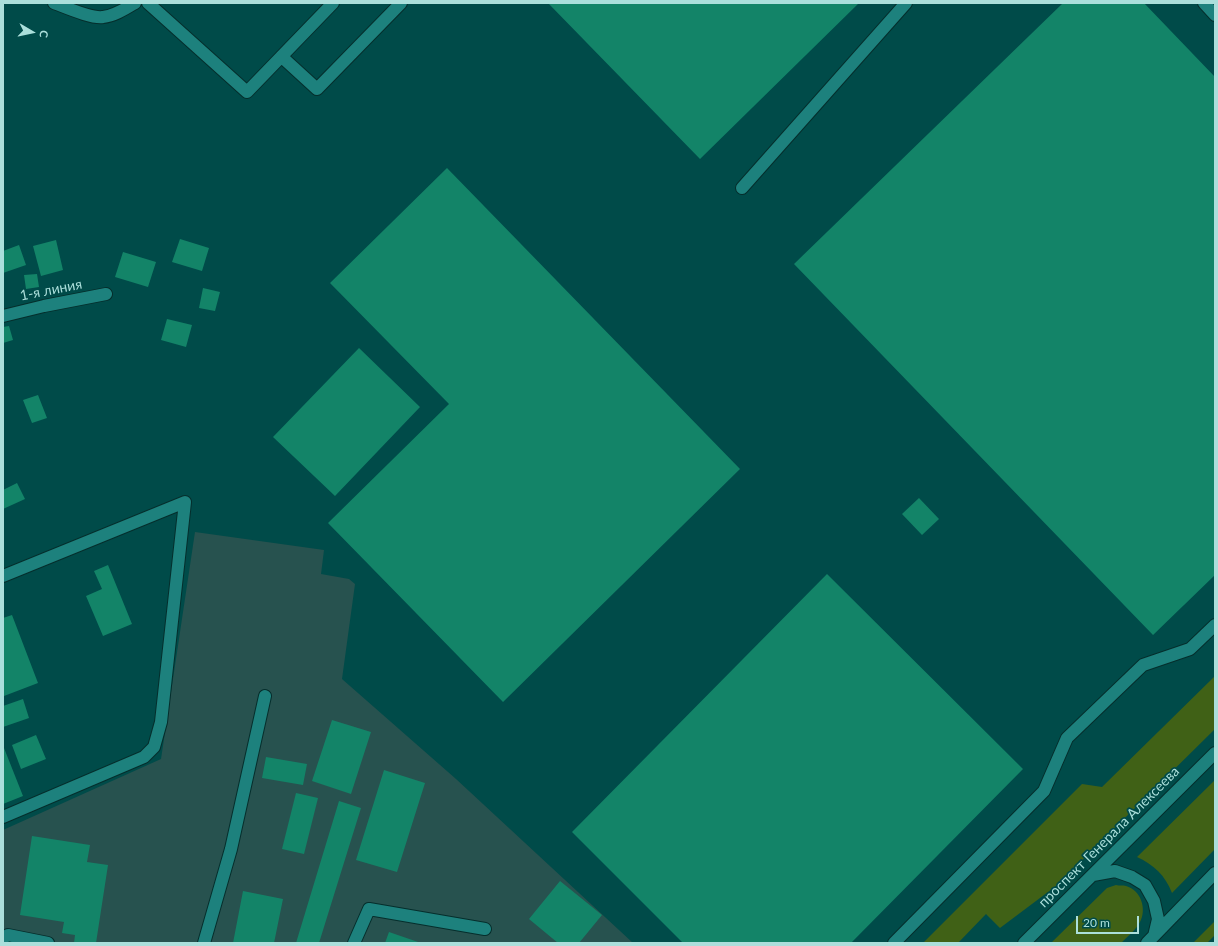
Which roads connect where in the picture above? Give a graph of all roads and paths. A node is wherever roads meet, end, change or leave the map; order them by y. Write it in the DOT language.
graph roads {
  1 [pos="54,3"];
  2 [pos="135,3"];
  3 [pos="148,3"];
  4 [pos="333,3"];
  5 [pos="401,3"];
  6 [pos="906,3"];
  7 [pos="1204,3"];
  8 [pos="1215,14"];
  9 [pos="282,57"];
  10 [pos="742,188"];
  11 [pos="106,294"];
  12 [pos="3,316"];
  13 [pos="3,576"];
  14 [pos="1215,625"];
  15 [pos="265,696"];
  16 [pos="1215,753"];
  17 [pos="3,817"];
  18 [pos="1215,874"];
  19 [pos="1094,875"];
  20 [pos="485,929"];
  21 [pos="3,938"];
  22 [pos="1150,939"];
  23 [pos="48,943"];
  24 [pos="204,943"];
  25 [pos="354,943"];
  26 [pos="894,943"];
  27 [pos="1024,943"];
  1 -- 2 [label="street"];
  3 -- 9 [label="street"];
  4 -- 9 [label="street"];
  5 -- 9 [label="street"];
  6 -- 10 [label="street"];
  7 -- 8 [label="street"];
  11 -- 12 [label="street, 1-я линия"];
  13 -- 17 [label="street"];
  14 -- 26 [label="street"];
  15 -- 24 [label="street"];
  16 -- 19 [label="street, проспект Генерала Алексеева"];
  18 -- 22 [label="street"];
  19 -- 22 [label="street"];
  19 -- 27 [label="street, проспект Генерала Алексеева"];
  20 -- 25 [label="street"];
  21 -- 23 [label="street"];
}
